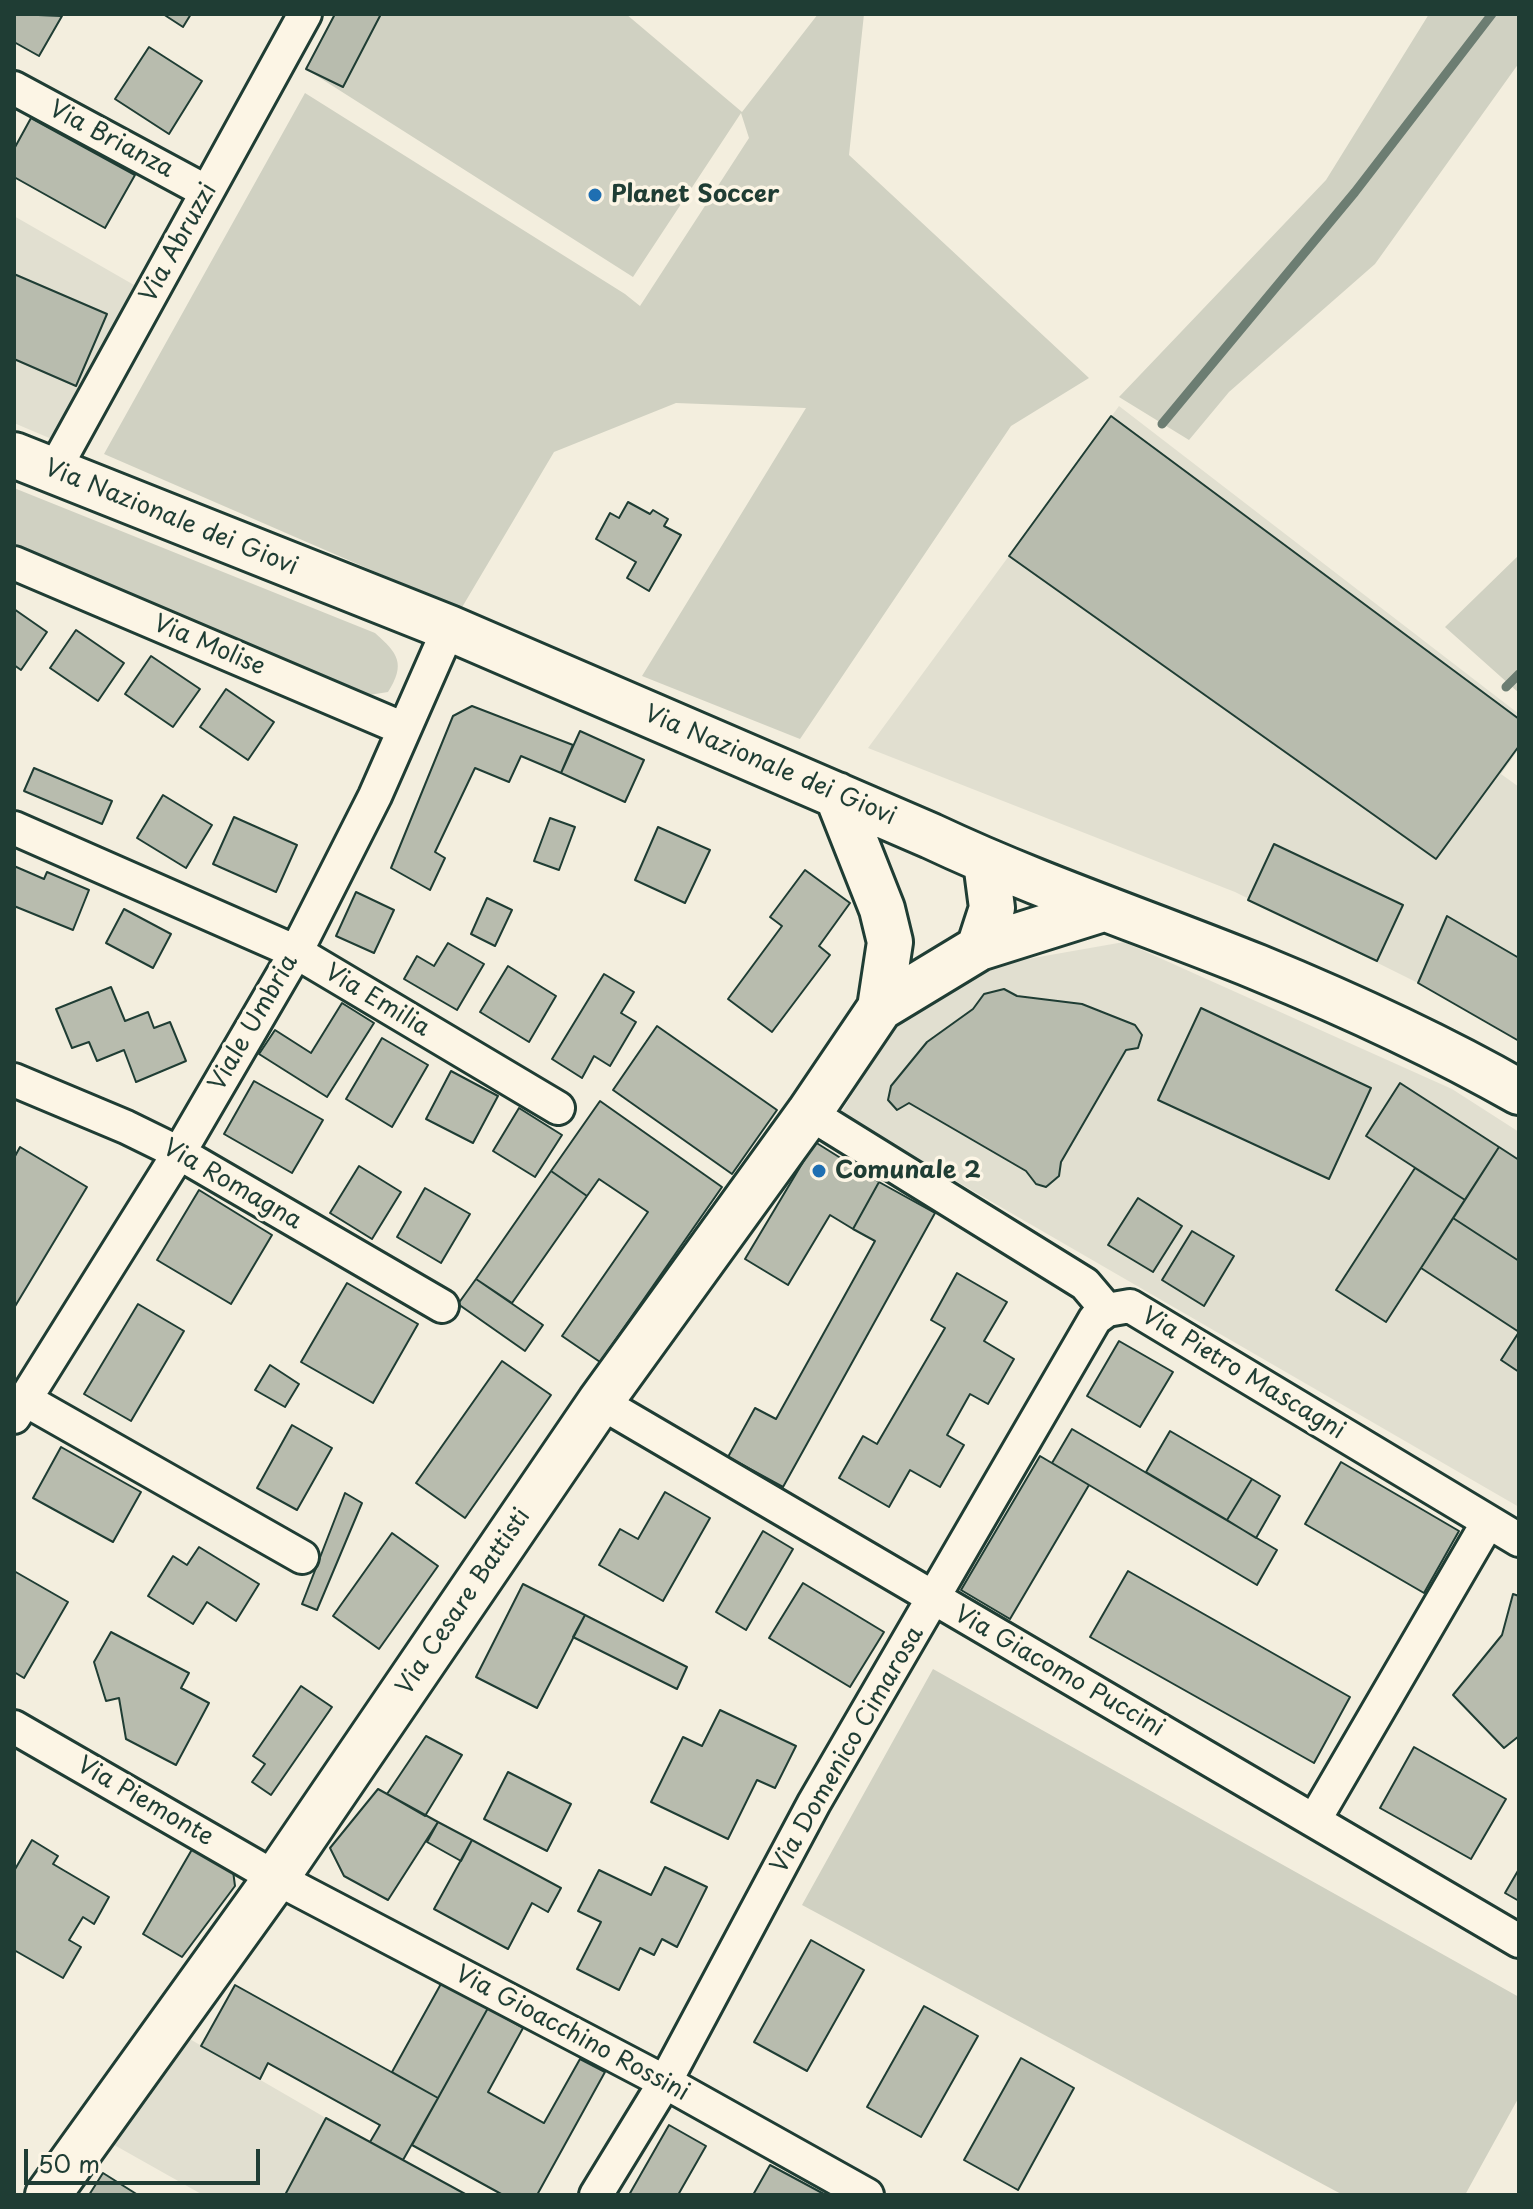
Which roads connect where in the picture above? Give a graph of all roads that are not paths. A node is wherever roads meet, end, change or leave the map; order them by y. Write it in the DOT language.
graph roads {
  1 [pos="305,14"];
  2 [pos="14,88"];
  3 [pos="207,192"];
  4 [pos="14,455"];
  5 [pos="53,472"];
  6 [pos="14,563"];
  7 [pos="449,628"];
  8 [pos="404,729"];
  9 [pos="837,795"];
  10 [pos="14,828"];
  11 [pos="931,836"];
  12 [pos="986,862"];
  13 [pos="875,893"];
  14 [pos="1103,909"];
  15 [pos="979,948"];
  16 [pos="296,952"];
  17 [pos="880,1008"];
  18 [pos="14,1080"];
  19 [pos="1519,1092"];
  20 [pos="558,1108"];
  21 [pos="809,1113"];
  22 [pos="179,1153"];
  23 [pos="442,1306"];
  24 [pos="1107,1310"];
  25 [pos="600,1402"];
  26 [pos="19,1408"];
  27 [pos="1488,1522"];
  28 [pos="1519,1540"];
  29 [pos="302,1557"];
  30 [pos="934,1599"];
  31 [pos="14,1727"];
  32 [pos="1315,1819"];
  33 [pos="276,1878"];
  34 [pos="1519,1941"];
  35 [pos="665,2082"];
  36 [pos="48,2195"];
  37 [pos="596,2195"];
  38 [pos="867,2195"];
  1 -- 3 [label="street, Via Abruzzi"];
  2 -- 3 [label="street, Via Brianza"];
  3 -- 5 [label="street, Via Abruzzi"];
  4 -- 5 [label="street, Via Nazionale dei Giovi"];
  5 -- 7 [label="street, Via Nazionale dei Giovi"];
  6 -- 8 [label="street, Via Molise"];
  7 -- 8 [label="street, Viale Umbria"];
  7 -- 9 [label="street, Via Nazionale dei Giovi"];
  8 -- 16 [label="street, Viale Umbria"];
  9 -- 11 [label="street, Via Nazionale dei Giovi"];
  9 -- 13 [label="street, Via Cesare Battisti"];
  10 -- 16 [label="street, Via Emilia"];
  11 -- 12 [label="street, Via Nazionale dei Giovi"];
  11 -- 13 [label="street"];
  12 -- 14 [label="street, Via Nazionale dei Giovi"];
  12 -- 15 [label="street"];
  13 -- 17 [label="street, Via Cesare Battisti"];
  14 -- 15 [label="street, Via Cesare Battisti"];
  14 -- 19 [label="street, Via Nazionale dei Giovi"];
  15 -- 17 [label="street, Via Cesare Battisti"];
  16 -- 20 [label="street, Via Emilia"];
  16 -- 22 [label="street, Viale Umbria"];
  17 -- 21 [label="street, Via Cesare Battisti"];
  18 -- 22 [label="street, Via Romagna"];
  21 -- 24 [label="street, Via Pietro Mascagni"];
  21 -- 25 [label="street, Via Cesare Battisti"];
  22 -- 23 [label="street, Via Romagna"];
  22 -- 26 [label="street, Viale Umbria"];
  24 -- 27 [label="street, Via Pietro Mascagni"];
  24 -- 30 [label="street, Via Domenico Cimarosa"];
  25 -- 30 [label="street, Via Giacomo Puccini"];
  25 -- 33 [label="street, Via Cesare Battisti"];
  26 -- 29 [label="street, Viale Umbria"];
  27 -- 28 [label="street, Via Pietro Mascagni"];
  27 -- 32 [label="street"];
  30 -- 32 [label="street, Via Giacomo Puccini"];
  30 -- 35 [label="street, Via Domenico Cimarosa"];
  31 -- 33 [label="street, Via Piemonte"];
  32 -- 34 [label="street, Via Giacomo Puccini"];
  33 -- 35 [label="street, Via Gioacchino Rossini"];
  33 -- 36 [label="street, Via Cesare Battisti"];
  35 -- 37 [label="street, Via Domenico Cimarosa"];
  35 -- 38 [label="street, Via Gioacchino Rossini"];
}
